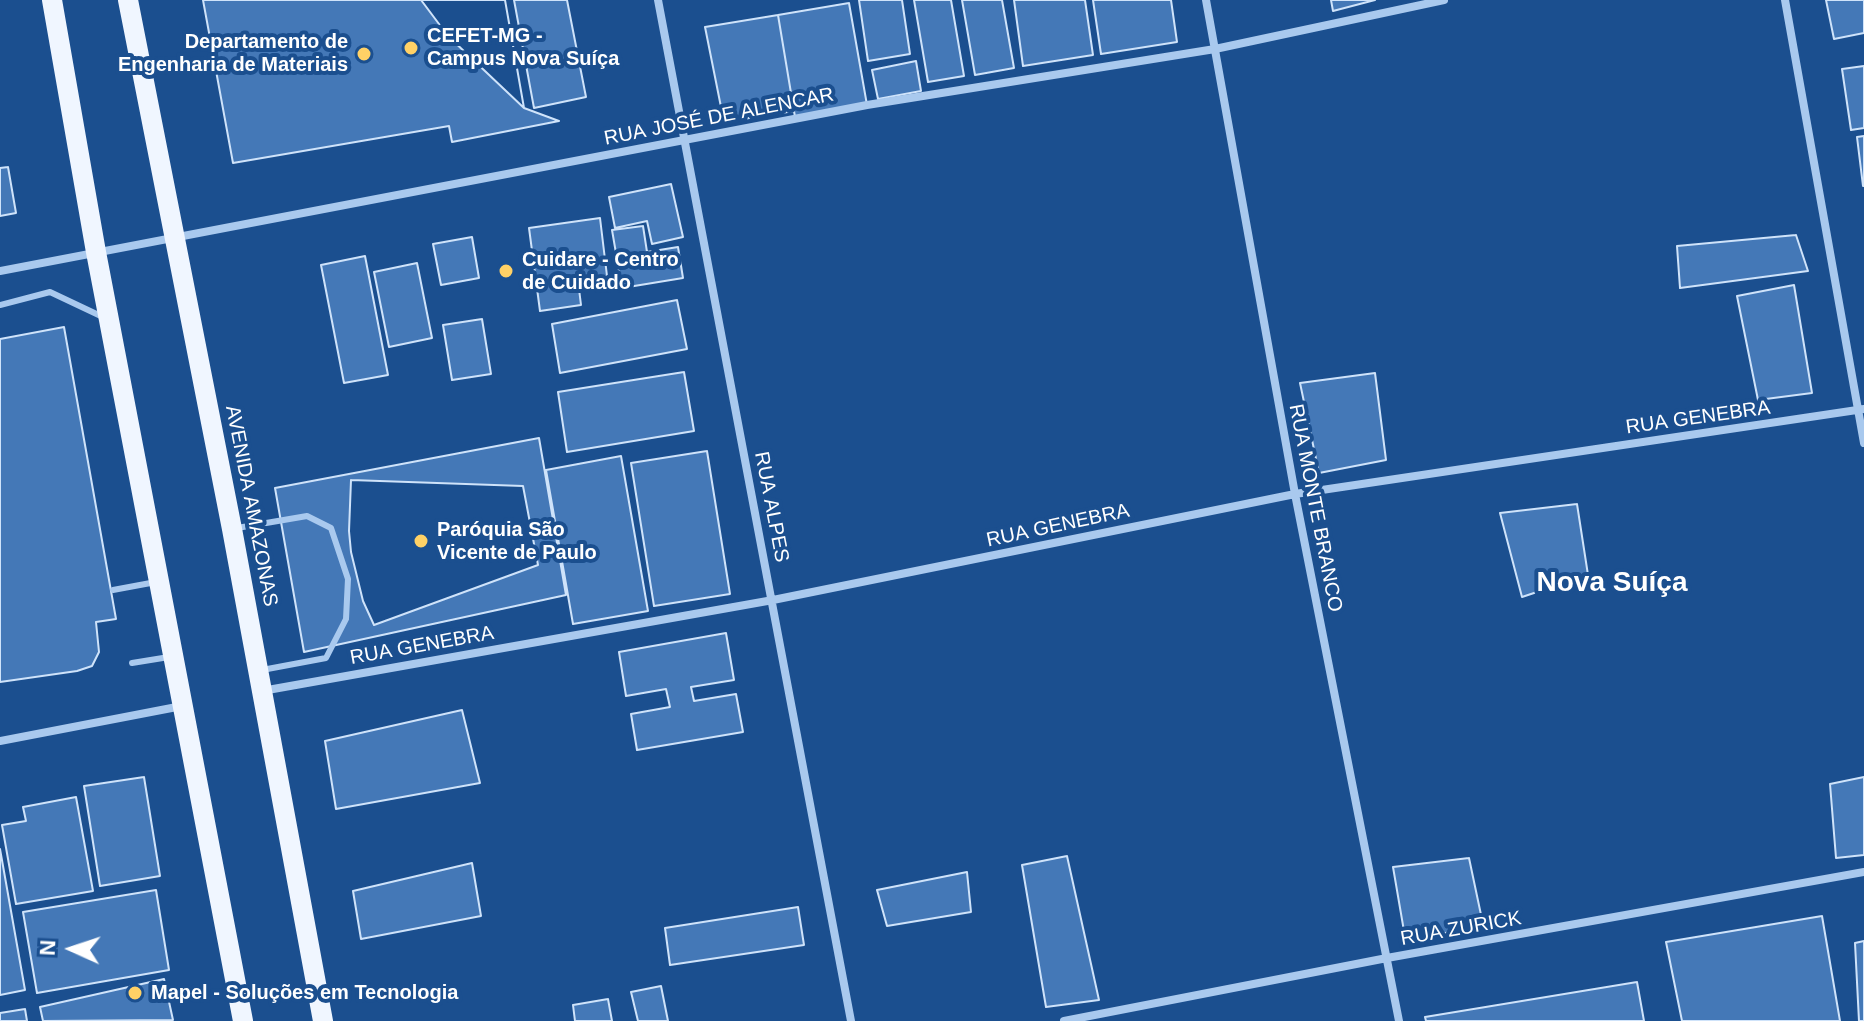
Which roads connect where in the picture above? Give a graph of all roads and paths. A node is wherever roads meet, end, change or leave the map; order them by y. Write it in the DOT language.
graph roads {
  1 [pos="52,0"];
  2 [pos="128,0"];
  3 [pos="658,0"];
  4 [pos="1206,0"];
  5 [pos="1444,0"];
  6 [pos="1785,0"];
  7 [pos="1215,49"];
  8 [pos="684,141"];
  9 [pos="173,236"];
  10 [pos="96,252"];
  11 [pos="0,271"];
  12 [pos="0,305"];
  13 [pos="109,320"];
  14 [pos="1861,410"];
  15 [pos="1864,443"];
  16 [pos="1295,494"];
  17 [pos="232,529"];
  18 [pos="159,582"];
  19 [pos="113,590"];
  20 [pos="773,600"];
  21 [pos="172,656"];
  22 [pos="132,663"];
  23 [pos="260,681"];
  24 [pos="182,706"];
  25 [pos="0,741"];
  26 [pos="1864,872"];
  27 [pos="1387,958"];
  28 [pos="243,1021"];
  29 [pos="323,1021"];
  30 [pos="851,1021"];
  31 [pos="1064,1021"];
  32 [pos="1399,1021"];
  1 -- 10 [label="main road"];
  2 -- 9 [label="main road, AVENIDA AMAZONAS"];
  3 -- 8 [label="street, RUA ALPES"];
  4 -- 7 [label="street, RUA MONTE BRANCO"];
  5 -- 7 [label="street, RUA JOSÉ DE ALENCAR"];
  6 -- 14 [label="street"];
  7 -- 8 [label="street, RUA JOSÉ DE ALENCAR"];
  7 -- 16 [label="street, RUA MONTE BRANCO"];
  8 -- 9 [label="street, RUA JOSÉ DE ALENCAR"];
  8 -- 20 [label="street, RUA ALPES"];
  9 -- 10 [label="street, RUA JOSÉ DE ALENCAR"];
  9 -- 17 [label="main road, AVENIDA AMAZONAS"];
  10 -- 11 [label="street, RUA JOSÉ DE ALENCAR"];
  10 -- 13 [label="main road"];
  12 -- 13 [label="lane"];
  13 -- 18 [label="main road"];
  14 -- 15 [label="street"];
  14 -- 16 [label="street, RUA GENEBRA"];
  16 -- 20 [label="street, RUA GENEBRA"];
  16 -- 27 [label="street, RUA MONTE BRANCO"];
  17 -- 23 [label="main road, AVENIDA AMAZONAS"];
  17 -- 23 [label="lane"];
  18 -- 19 [label="lane"];
  18 -- 21 [label="main road"];
  20 -- 23 [label="street, RUA GENEBRA"];
  20 -- 30 [label="street, RUA ALPES"];
  21 -- 22 [label="lane"];
  21 -- 24 [label="main road"];
  23 -- 29 [label="main road, AVENIDA AMAZONAS"];
  24 -- 25 [label="street"];
  24 -- 28 [label="main road"];
  26 -- 27 [label="street, RUA ZURICK"];
  27 -- 31 [label="street, RUA ZURICK"];
  27 -- 32 [label="street, RUA MONTE BRANCO"];
}
